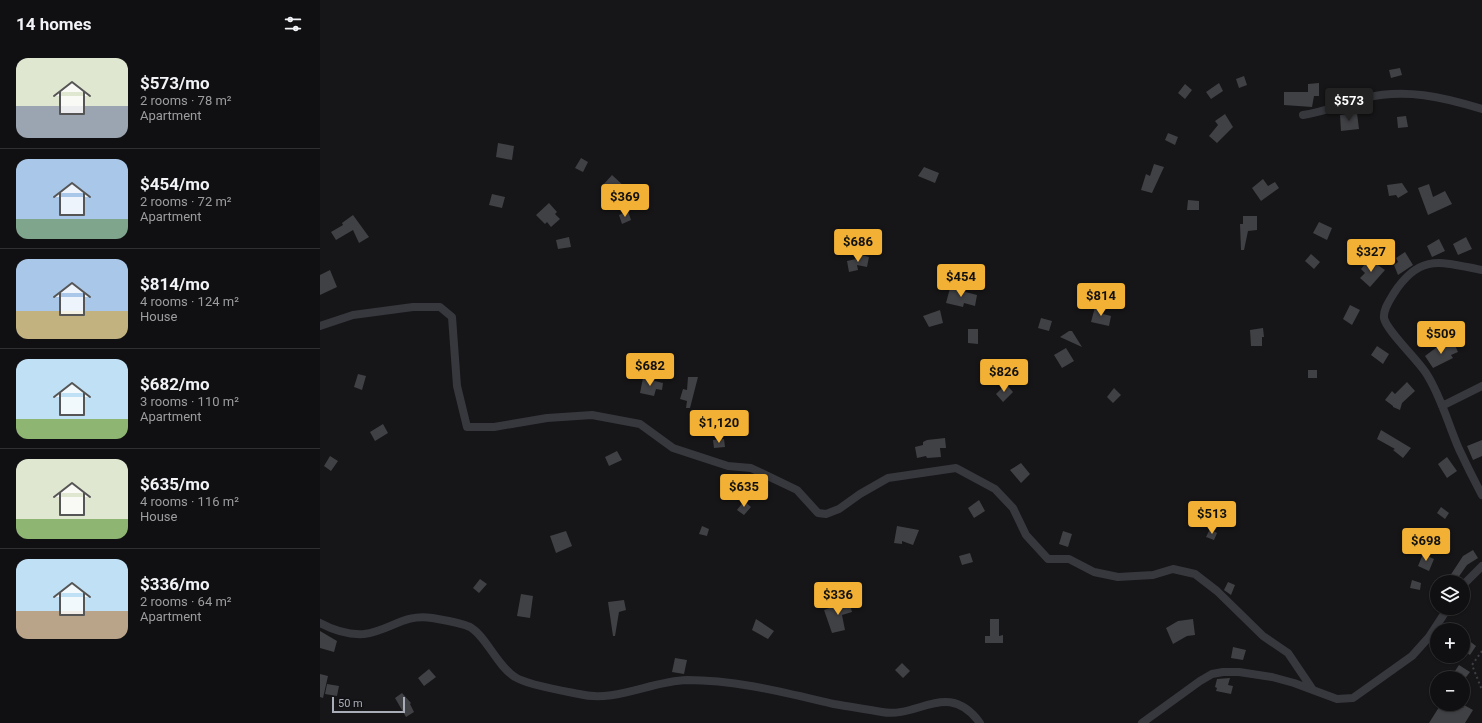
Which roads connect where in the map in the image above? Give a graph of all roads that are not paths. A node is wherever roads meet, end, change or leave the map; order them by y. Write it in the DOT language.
graph roads {
  1 [pos="1482,109"];
  2 [pos="1303,115"];
  3 [pos="1482,270"];
  4 [pos="320,326"];
  5 [pos="1482,386"];
  6 [pos="1442,406"];
  7 [pos="1482,495"];
  8 [pos="1482,566"];
  9 [pos="1470,576"];
  10 [pos="1443,615"];
  11 [pos="320,623"];
  12 [pos="1313,690"];
  13 [pos="980,723"];
  14 [pos="1142,723"];
  1 -- 2 [label="street"];
  3 -- 6 [label="street"];
  4 -- 12 [label="street"];
  5 -- 6 [label="street"];
  6 -- 7 [label="street"];
  8 -- 9 [label="street"];
  10 -- 12 [label="street"];
  11 -- 13 [label="street"];
  12 -- 14 [label="street"];
}
